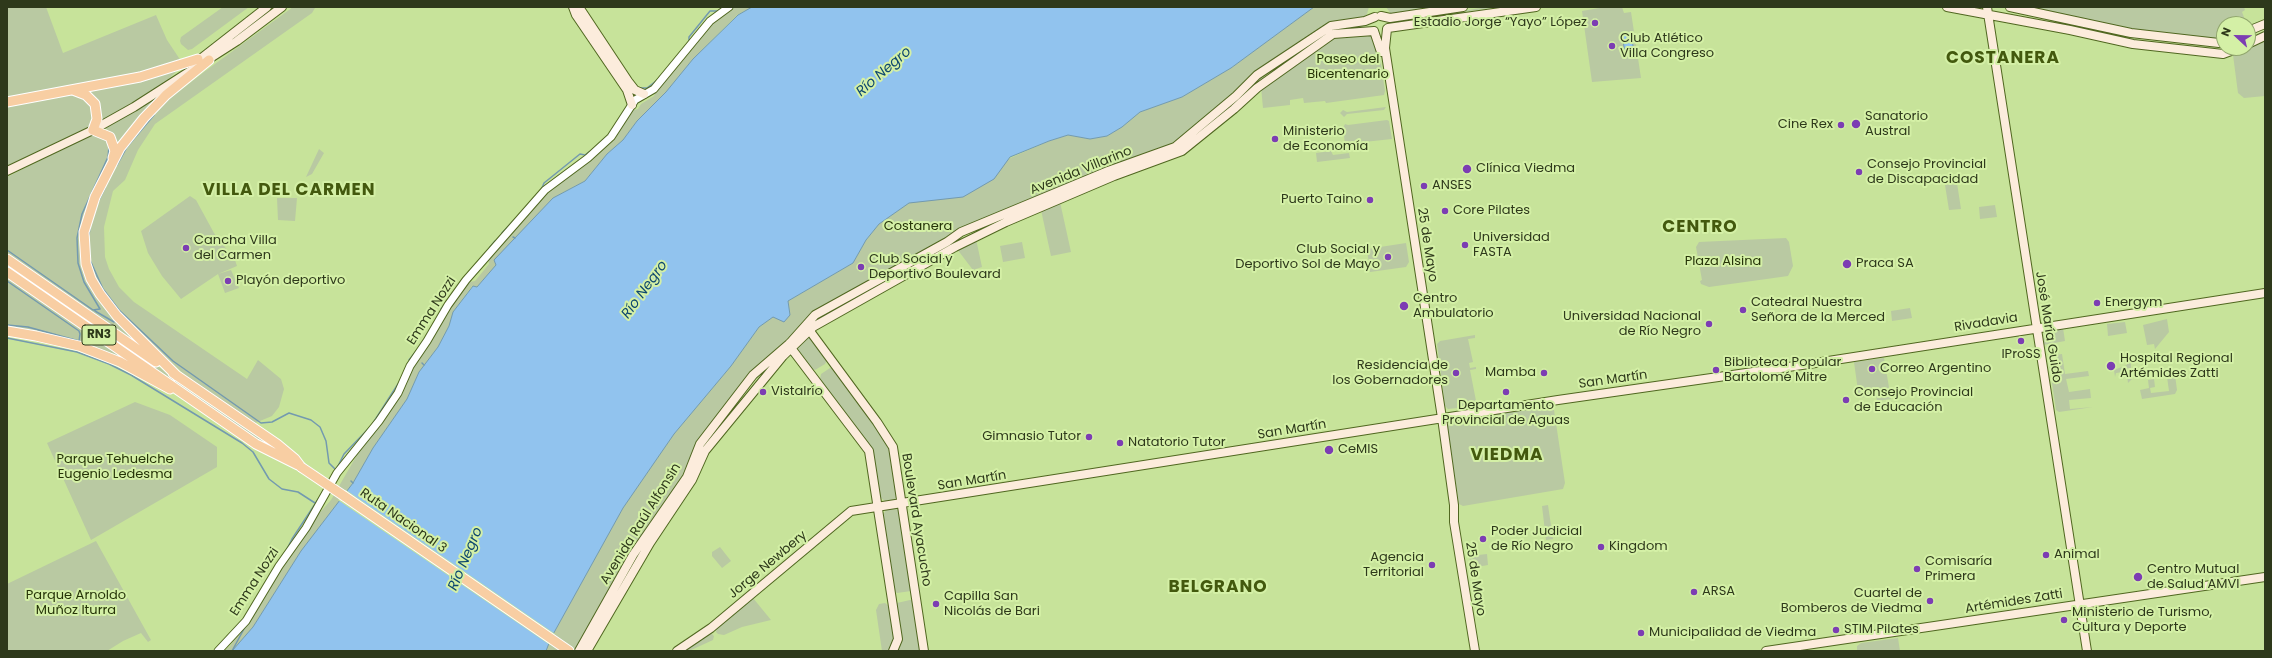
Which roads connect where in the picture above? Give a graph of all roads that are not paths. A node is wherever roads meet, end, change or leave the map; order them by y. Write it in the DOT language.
graph roads {
  1 [pos="267,7"];
  2 [pos="282,7"];
  3 [pos="573,7"];
  4 [pos="579,7"];
  5 [pos="729,7"];
  6 [pos="1463,7"];
  7 [pos="1536,7"];
  8 [pos="1947,7"];
  9 [pos="2010,7"];
  10 [pos="1988,11"];
  11 [pos="1378,16"];
  12 [pos="1387,28"];
  13 [pos="1374,31"];
  14 [pos="2216,43"];
  15 [pos="2216,53"];
  16 [pos="198,59"];
  17 [pos="209,60"];
  18 [pos="183,74"];
  19 [pos="72,90"];
  20 [pos="644,94"];
  21 [pos="7,102"];
  22 [pos="632,105"];
  23 [pos="93,130"];
  24 [pos="109,169"];
  25 [pos="7,171"];
  26 [pos="7,259"];
  27 [pos="7,272"];
  28 [pos="2265,293"];
  29 [pos="807,327"];
  30 [pos="2037,327"];
  31 [pos="7,332"];
  32 [pos="790,345"];
  33 [pos="177,376"];
  34 [pos="1710,378"];
  35 [pos="190,398"];
  36 [pos="1440,419"];
  37 [pos="301,466"];
  38 [pos="902,503"];
  39 [pos="878,507"];
  40 [pos="2265,577"];
  41 [pos="2079,604"];
  42 [pos="218,651"];
  43 [pos="569,651"];
  44 [pos="579,651"];
  45 [pos="588,651"];
  46 [pos="677,651"];
  47 [pos="893,651"];
  48 [pos="924,651"];
  49 [pos="1475,651"];
  50 [pos="1766,651"];
  51 [pos="2087,651"];
  1 -- 16 [label="main road"];
  2 -- 17 [label="main road"];
  3 -- 22 [label="main road"];
  4 -- 20 [label="main road"];
  5 -- 20 [label="street, Emma Nozzi"];
  6 -- 11 [label="main road, Avenida Villarino"];
  7 -- 12 [label="main road"];
  8 -- 10 [label="main road"];
  9 -- 14 [label="main road"];
  10 -- 15 [label="main road"];
  10 -- 30 [label="main road, José María Guido"];
  11 -- 12 [label="main road"];
  11 -- 13 [label="main road, 25 de Mayo"];
  11 -- 29 [label="main road, Avenida Villarino"];
  12 -- 13 [label="main road"];
  12 -- 36 [label="main road, 25 de Mayo"];
  13 -- 29 [label="main road, Avenida Villarino"];
  13 -- 36 [label="main road, 25 de Mayo"];
  16 -- 18 [label="main road"];
  16 -- 19 [label="highway"];
  17 -- 18 [label="main road"];
  17 -- 24 [label="highway"];
  18 -- 23 [label="main road"];
  19 -- 21 [label="highway"];
  19 -- 23 [label="highway"];
  20 -- 22 [label="street, Emma Nozzi"];
  22 -- 42 [label="street, Emma Nozzi"];
  23 -- 24 [label="highway"];
  23 -- 25 [label="main road"];
  24 -- 33 [label="highway"];
  26 -- 33 [label="highway, RN3"];
  27 -- 35 [label="highway, RN3"];
  28 -- 30 [label="main road, Rivadavia"];
  29 -- 32 [label="main road, Avenida Villarino"];
  29 -- 38 [label="main road, Boulevard Ayacucho"];
  30 -- 34 [label="main road, Rivadavia"];
  30 -- 41 [label="main road, José María Guido"];
  31 -- 35 [label="highway"];
  32 -- 39 [label="main road"];
  32 -- 44 [label="main road, Avenida Raúl Alfonsín"];
  32 -- 45 [label="main road, Avenida Raúl Alfonsín"];
  33 -- 37 [label="highway, RN3"];
  34 -- 36 [label="main road, San Martín"];
  35 -- 37 [label="highway, RN3"];
  36 -- 38 [label="main road, San Martín"];
  36 -- 49 [label="main road, 25 de Mayo"];
  37 -- 43 [label="highway, Ruta Nacional 3 / RN3, bridge"];
  38 -- 39 [label="main road, San Martín"];
  38 -- 48 [label="main road, Boulevard Ayacucho"];
  39 -- 46 [label="main road, Jorge Newbery"];
  39 -- 47 [label="main road"];
  40 -- 41 [label="main road, Artémides Zatti"];
  41 -- 50 [label="main road, Artémides Zatti"];
  41 -- 51 [label="main road, José María Guido"];
}
